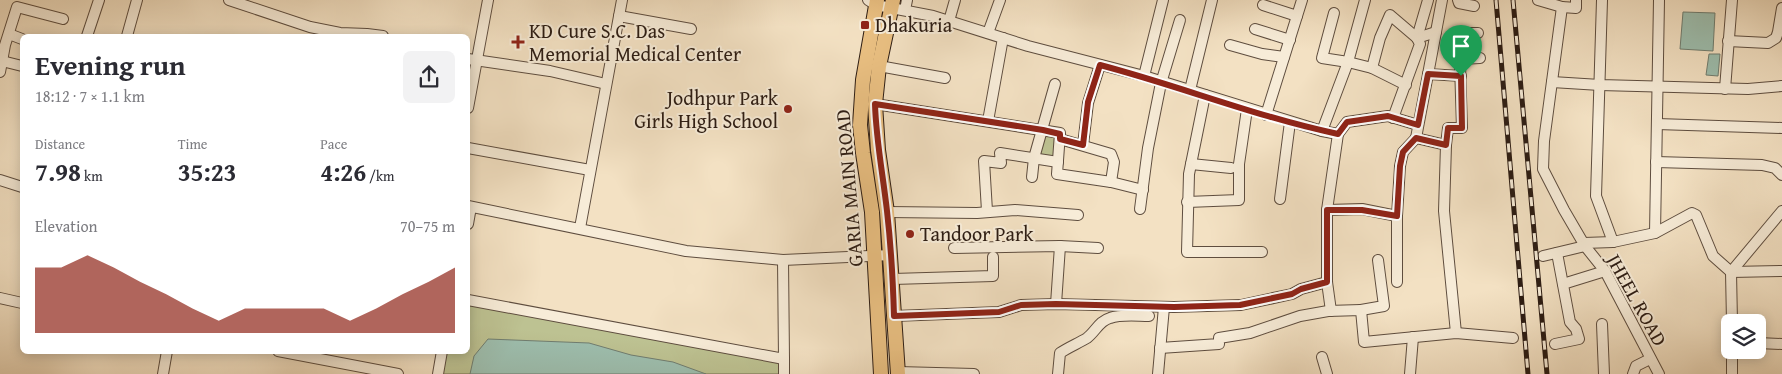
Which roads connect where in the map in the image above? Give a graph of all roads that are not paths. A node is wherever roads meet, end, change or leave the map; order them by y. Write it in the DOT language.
graph roads {
  1 [pos="99,0"];
  2 [pos="137,0"];
  3 [pos="488,0"];
  4 [pos="622,0"];
  5 [pos="955,0"];
  6 [pos="1000,0"];
  7 [pos="1163,0"];
  8 [pos="1212,0"];
  9 [pos="1302,0"];
  10 [pos="1365,0"];
  11 [pos="1428,0"];
  12 [pos="1442,0"];
  13 [pos="1458,0"];
  14 [pos="1538,0"];
  15 [pos="1576,0"];
  16 [pos="1602,0"];
  17 [pos="1659,0"];
  18 [pos="1732,0"];
  19 [pos="232,1"];
  20 [pos="874,2"];
  21 [pos="899,5"];
  22 [pos="1263,5"];
  23 [pos="1474,6"];
  24 [pos="1562,7"];
  25 [pos="1782,8"];
  26 [pos="1334,13"];
  27 [pos="619,16"];
  28 [pos="1297,16"];
  29 [pos="62,19"];
  30 [pos="1180,20"];
  31 [pos="949,21"];
  32 [pos="691,28"];
  33 [pos="1255,29"];
  34 [pos="1436,32"];
  35 [pos="321,33"];
  36 [pos="988,33"];
  37 [pos="1478,33"];
  38 [pos="9,34"];
  39 [pos="88,34"];
  40 [pos="128,34"];
  41 [pos="340,34"];
  42 [pos="340,34"];
  43 [pos="367,34"];
  44 [pos="20,38"];
  45 [pos="1003,38"];
  46 [pos="1417,38"];
  47 [pos="1290,40"];
  48 [pos="1728,41"];
  49 [pos="1230,45"];
  50 [pos="1284,57"];
  51 [pos="1480,58"];
  52 [pos="1460,59"];
  53 [pos="472,60"];
  54 [pos="2,61"];
  55 [pos="1348,62"];
  56 [pos="1100,65"];
  57 [pos="20,66"];
  58 [pos="879,66"];
  59 [pos="1372,68"];
  60 [pos="0,72"];
  61 [pos="1428,74"];
  62 [pos="1144,76"];
  63 [pos="1461,76"];
  64 [pos="945,78"];
  65 [pos="1552,82"];
  66 [pos="1162,83"];
  67 [pos="470,84"];
  68 [pos="606,84"];
  69 [pos="1055,84"];
  70 [pos="1406,85"];
  71 [pos="1600,85"];
  72 [pos="1658,86"];
  73 [pos="1782,86"];
  74 [pos="1725,89"];
  75 [pos="1190,90"];
  76 [pos="1205,95"];
  77 [pos="875,104"];
  78 [pos="1248,108"];
  79 [pos="1266,114"];
  80 [pos="1393,118"];
  81 [pos="988,121"];
  82 [pos="1290,122"];
  83 [pos="1657,124"];
  84 [pos="1418,125"];
  85 [pos="1782,128"];
  86 [pos="1043,130"];
  87 [pos="1322,131"];
  88 [pos="1338,134"];
  89 [pos="1416,138"];
  90 [pos="1060,139"];
  91 [pos="1083,145"];
  92 [pos="1446,145"];
  93 [pos="470,148"];
  94 [pos="1034,158"];
  95 [pos="1058,162"];
  96 [pos="1656,162"];
  97 [pos="1191,164"];
  98 [pos="1231,168"];
  99 [pos="590,170"];
  100 [pos="1782,174"];
  101 [pos="1032,177"];
  102 [pos="0,180"];
  103 [pos="1111,182"];
  104 [pos="20,185"];
  105 [pos="1143,190"];
  106 [pos="1280,198"];
  107 [pos="1187,202"];
  108 [pos="470,207"];
  109 [pos="1140,209"];
  110 [pos="1327,210"];
  111 [pos="987,211"];
  112 [pos="1782,211"];
  113 [pos="887,212"];
  114 [pos="1078,215"];
  115 [pos="1397,216"];
  116 [pos="580,228"];
  117 [pos="1655,233"];
  118 [pos="1613,242"];
  119 [pos="1584,245"];
  120 [pos="1060,246"];
  121 [pos="954,248"];
  122 [pos="1098,248"];
  123 [pos="1262,252"];
  124 [pos="1557,253"];
  125 [pos="891,255"];
  126 [pos="1543,256"];
  127 [pos="876,257"];
  128 [pos="994,257"];
  129 [pos="783,260"];
  130 [pos="1378,260"];
  131 [pos="1605,271"];
  132 [pos="1782,271"];
  133 [pos="1731,272"];
  134 [pos="893,279"];
  135 [pos="1327,282"];
  136 [pos="1397,282"];
  137 [pos="1563,284"];
  138 [pos="0,298"];
  139 [pos="470,300"];
  140 [pos="20,303"];
  141 [pos="1056,304"];
  142 [pos="1164,307"];
  143 [pos="1331,310"];
  144 [pos="1361,310"];
  145 [pos="1732,314"];
  146 [pos="894,316"];
  147 [pos="1148,316"];
  148 [pos="1602,324"];
  149 [pos="1456,333"];
  150 [pos="1413,337"];
  151 [pos="1513,338"];
  152 [pos="1766,343"];
  153 [pos="1555,344"];
  154 [pos="1782,344"];
  155 [pos="1160,348"];
  156 [pos="166,354"];
  157 [pos="294,354"];
  158 [pos="441,354"];
  159 [pos="1322,357"];
  160 [pos="784,358"];
  161 [pos="1650,359"];
  162 [pos="1732,359"];
  163 [pos="898,373"];
  164 [pos="163,374"];
  165 [pos="398,374"];
  166 [pos="438,374"];
  167 [pos="784,374"];
  168 [pos="881,374"];
  169 [pos="974,374"];
  170 [pos="1058,374"];
  171 [pos="1158,374"];
  172 [pos="1327,374"];
  173 [pos="1410,374"];
  174 [pos="1604,374"];
  175 [pos="1633,374"];
  176 [pos="1659,374"];
  177 [pos="1732,374"];
  1 -- 39 [label="street"];
  2 -- 40 [label="street"];
  3 -- 53 [label="street"];
  4 -- 27 [label="street"];
  5 -- 31 [label="street"];
  6 -- 36 [label="street"];
  7 -- 62 [label="street"];
  8 -- 75 [label="street"];
  9 -- 28 [label="street"];
  10 -- 55 [label="street"];
  11 -- 46 [label="street"];
  12 -- 34 [label="street"];
  13 -- 23 [label="street"];
  14 -- 24 [label="street"];
  15 -- 24 [label="street"];
  16 -- 71 [label="street"];
  17 -- 72 [label="street"];
  18 -- 48 [label="street"];
  19 -- 35 [label="street"];
  20 -- 21 [label="street"];
  20 -- 127 [label="main road, GARIA MAIN ROAD"];
  21 -- 31 [label="street"];
  21 -- 58 [label="main road"];
  22 -- 28 [label="street"];
  24 -- 65 [label="street, JHEEL ROAD"];
  25 -- 48 [label="street"];
  26 -- 55 [label="street"];
  27 -- 32 [label="street"];
  27 -- 68 [label="street"];
  28 -- 47 [label="street"];
  29 -- 38 [label="street"];
  30 -- 66 [label="street"];
  31 -- 36 [label="street"];
  33 -- 47 [label="street"];
  34 -- 46 [label="street"];
  34 -- 61 [label="street"];
  35 -- 41 [label="street"];
  36 -- 45 [label="street"];
  37 -- 52 [label="street"];
  38 -- 44 [label="street"];
  38 -- 54 [label="street"];
  42 -- 43 [label="street"];
  45 -- 56 [label="street"];
  45 -- 81 [label="street"];
  46 -- 59 [label="street"];
  46 -- 70 [label="street"];
  47 -- 50 [label="street"];
  48 -- 74 [label="street"];
  49 -- 50 [label="street"];
  50 -- 79 [label="street"];
  51 -- 52 [label="street"];
  52 -- 63 [label="street"];
  53 -- 67 [label="street"];
  53 -- 68 [label="street"];
  54 -- 57 [label="street"];
  54 -- 60 [label="street"];
  55 -- 59 [label="street"];
  55 -- 87 [label="street"];
  56 -- 62 [label="street"];
  56 -- 91 [label="street"];
  58 -- 64 [label="street"];
  58 -- 77 [label="main road"];
  59 -- 70 [label="street"];
  61 -- 63 [label="street"];
  61 -- 84 [label="street"];
  62 -- 66 [label="street"];
  63 -- 92 [label="street"];
  65 -- 71 [label="street"];
  65 -- 119 [label="street, JHEEL ROAD"];
  66 -- 75 [label="street"];
  66 -- 105 [label="street"];
  68 -- 99 [label="street"];
  69 -- 86 [label="street"];
  70 -- 80 [label="street"];
  71 -- 72 [label="street"];
  71 -- 118 [label="street"];
  72 -- 74 [label="street"];
  72 -- 83 [label="street"];
  73 -- 74 [label="street"];
  75 -- 76 [label="street"];
  76 -- 78 [label="street"];
  76 -- 97 [label="street"];
  77 -- 81 [label="street"];
  77 -- 113 [label="main road"];
  78 -- 79 [label="street"];
  78 -- 107 [label="street"];
  79 -- 82 [label="street"];
  80 -- 84 [label="street"];
  80 -- 88 [label="street"];
  81 -- 86 [label="street"];
  82 -- 87 [label="street"];
  82 -- 106 [label="street"];
  83 -- 85 [label="street"];
  83 -- 96 [label="street"];
  84 -- 89 [label="street"];
  86 -- 90 [label="street"];
  86 -- 94 [label="street"];
  87 -- 88 [label="street"];
  88 -- 110 [label="street"];
  89 -- 92 [label="street"];
  89 -- 115 [label="street"];
  90 -- 91 [label="street"];
  90 -- 95 [label="street"];
  91 -- 103 [label="street"];
  92 -- 149 [label="street"];
  93 -- 99 [label="street"];
  94 -- 95 [label="street"];
  94 -- 101 [label="street"];
  94 -- 111 [label="street"];
  95 -- 103 [label="street"];
  96 -- 100 [label="street"];
  96 -- 117 [label="street"];
  97 -- 98 [label="street"];
  97 -- 107 [label="street"];
  99 -- 116 [label="street"];
  102 -- 104 [label="street"];
  103 -- 105 [label="street"];
  105 -- 109 [label="street"];
  107 -- 123 [label="street"];
  108 -- 116 [label="street"];
  110 -- 115 [label="street"];
  110 -- 135 [label="street"];
  111 -- 113 [label="street"];
  111 -- 114 [label="street"];
  112 -- 133 [label="street"];
  113 -- 125 [label="main road"];
  115 -- 136 [label="street"];
  116 -- 129 [label="street"];
  117 -- 118 [label="street"];
  117 -- 133 [label="street"];
  118 -- 119 [label="street"];
  119 -- 124 [label="street"];
  119 -- 131 [label="street, JHEEL ROAD"];
  120 -- 121 [label="street"];
  120 -- 122 [label="street"];
  120 -- 141 [label="street"];
  124 -- 126 [label="street"];
  124 -- 137 [label="street"];
  125 -- 127 [label="street"];
  125 -- 134 [label="main road"];
  127 -- 129 [label="street"];
  127 -- 168 [label="main road, GARIA MAIN ROAD"];
  128 -- 134 [label="street"];
  129 -- 160 [label="street"];
  130 -- 144 [label="street"];
  131 -- 137 [label="street"];
  131 -- 161 [label="street, JHEEL ROAD"];
  132 -- 133 [label="street"];
  133 -- 145 [label="street"];
  134 -- 146 [label="main road"];
  135 -- 142 [label="street"];
  135 -- 143 [label="street"];
  137 -- 153 [label="street"];
  138 -- 140 [label="street"];
  139 -- 160 [label="street"];
  141 -- 142 [label="street"];
  141 -- 146 [label="street"];
  142 -- 155 [label="street"];
  143 -- 144 [label="street"];
  143 -- 155 [label="street"];
  144 -- 150 [label="street"];
  146 -- 163 [label="main road"];
  147 -- 170 [label="street"];
  148 -- 174 [label="street"];
  149 -- 150 [label="street"];
  149 -- 151 [label="street"];
  150 -- 173 [label="street"];
  152 -- 154 [label="street"];
  155 -- 171 [label="street"];
  156 -- 164 [label="street"];
  157 -- 165 [label="street"];
  158 -- 166 [label="street"];
  159 -- 172 [label="street"];
  160 -- 167 [label="street"];
  161 -- 175 [label="street"];
  161 -- 176 [label="street, JHEEL ROAD"];
  162 -- 177 [label="street"];
  163 -- 169 [label="street"];
}
